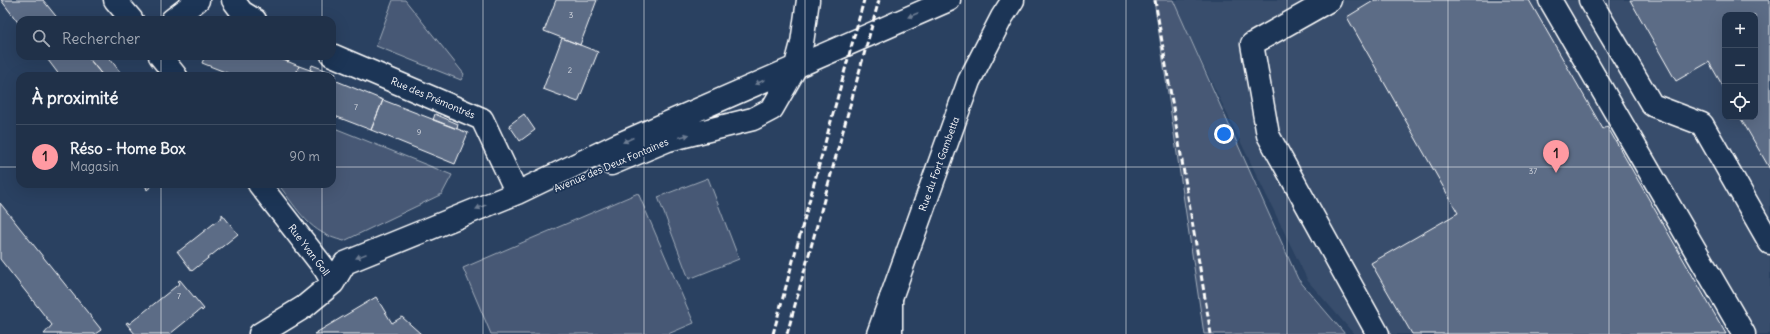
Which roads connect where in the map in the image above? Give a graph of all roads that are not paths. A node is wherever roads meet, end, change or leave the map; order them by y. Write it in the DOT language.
graph roads {
  1 [pos="115,0"];
  2 [pos="198,0"];
  3 [pos="233,0"];
  4 [pos="808,0"];
  5 [pos="949,0"];
  6 [pos="1013,0"];
  7 [pos="1330,0"];
  8 [pos="1550,0"];
  9 [pos="1590,0"];
  10 [pos="129,16"];
  11 [pos="177,16"];
  12 [pos="248,16"];
  13 [pos="336,57"];
  14 [pos="163,60"];
  15 [pos="796,66"];
  16 [pos="173,72"];
  17 [pos="262,188"];
  18 [pos="517,192"];
  19 [pos="1770,243"];
  20 [pos="333,283"];
  21 [pos="891,298"];
  22 [pos="260,334"];
  23 [pos="878,334"];
  24 [pos="891,334"];
  25 [pos="1378,334"];
  26 [pos="1744,334"];
  1 -- 10 [label="main road"];
  2 -- 11 [label="main road"];
  3 -- 12 [label="main road"];
  4 -- 15 [label="main road"];
  5 -- 15 [label="main road, Avenue des Deux Fontaines, one-way"];
  6 -- 21 [label="main road, Rue du Fort Gambetta"];
  7 -- 25 [label="main road"];
  8 -- 26 [label="main road"];
  9 -- 19 [label="main road"];
  13 -- 18 [label="main road, Rue des Prémontrés"];
  14 -- 16 [label="main road"];
  15 -- 18 [label="main road, Avenue des Deux Fontaines, one-way"];
  18 -- 15 [label="main road, Avenue des Deux Fontaines, one-way"];
  17 -- 20 [label="main road, Rue Yvan Goll"];
  18 -- 20 [label="main road, Avenue des Deux Fontaines, one-way"];
  20 -- 22 [label="main road, Rue Yvan Goll"];
  21 -- 23 [label="main road, Rue du Fort Gambetta"];
  21 -- 24 [label="main road"];
}
